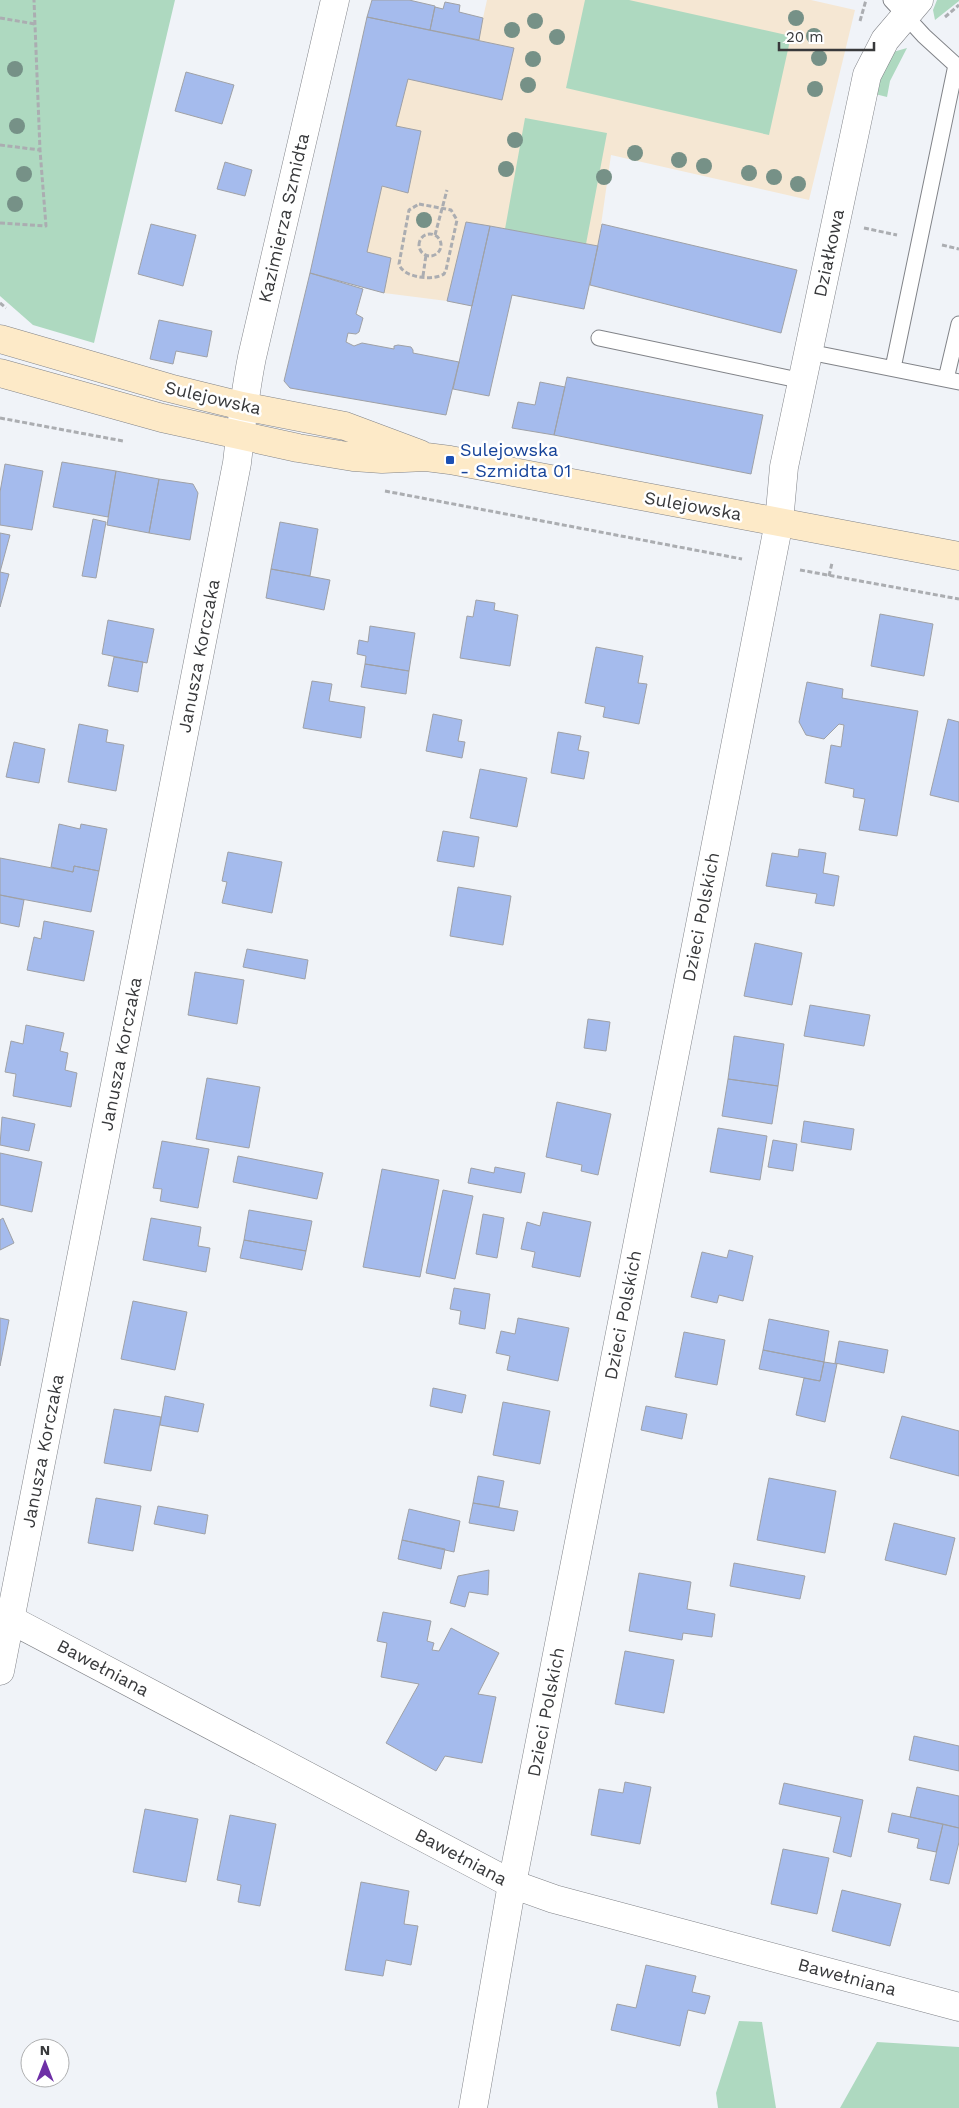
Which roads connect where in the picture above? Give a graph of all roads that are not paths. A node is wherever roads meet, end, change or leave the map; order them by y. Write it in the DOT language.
graph roads {
  1 [pos="335,0"];
  2 [pos="910,13"];
  3 [pos="958,66"];
  4 [pos="959,324"];
  5 [pos="599,338"];
  6 [pos="0,339"];
  7 [pos="809,352"];
  8 [pos="893,368"];
  9 [pos="0,373"];
  10 [pos="802,381"];
  11 [pos="953,381"];
  12 [pos="242,406"];
  13 [pos="241,436"];
  14 [pos="426,457"];
  15 [pos="778,522"];
  16 [pos="959,556"];
  17 [pos="5,1617"];
  18 [pos="0,1671"];
  19 [pos="512,1884"];
  20 [pos="959,2007"];
  21 [pos="473,2108"];
  1 -- 12 [label="street, Kazimierza Szmidta"];
  2 -- 3 [label="lane"];
  2 -- 7 [label="street, Działkowa"];
  3 -- 8 [label="lane"];
  4 -- 11 [label="lane"];
  5 -- 10 [label="lane"];
  6 -- 12 [label="main road, Sulejowska"];
  7 -- 8 [label="lane"];
  7 -- 10 [label="street, Działkowa"];
  8 -- 11 [label="lane"];
  9 -- 13 [label="main road, Sulejowska"];
  10 -- 15 [label="street, Działkowa"];
  12 -- 13 [label="street, Kazimierza Szmidta"];
  12 -- 14 [label="main road, Sulejowska"];
  13 -- 14 [label="main road, Sulejowska"];
  13 -- 17 [label="street, Janusza Korczaka"];
  14 -- 15 [label="main road, Sulejowska"];
  15 -- 16 [label="main road, Sulejowska"];
  15 -- 19 [label="street, Dzieci Polskich"];
  17 -- 18 [label="street, Janusza Korczaka"];
  17 -- 19 [label="street, Bawełniana"];
  19 -- 20 [label="street, Bawełniana"];
  19 -- 21 [label="street, Dzieci Polskich"];
}
